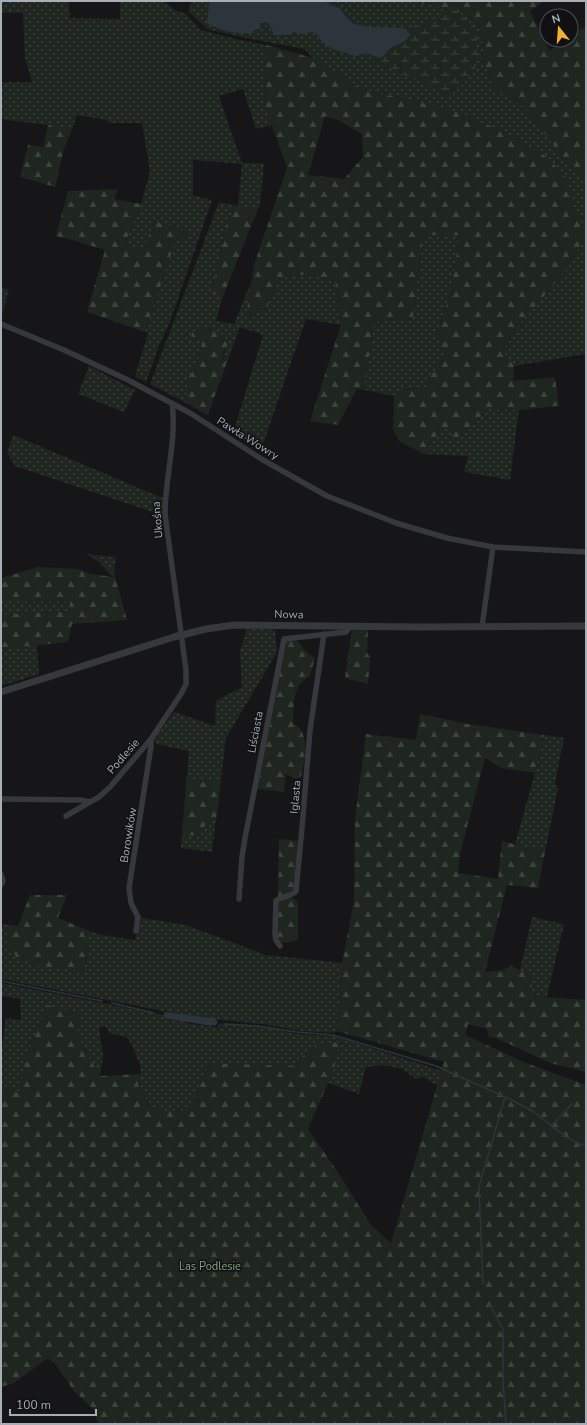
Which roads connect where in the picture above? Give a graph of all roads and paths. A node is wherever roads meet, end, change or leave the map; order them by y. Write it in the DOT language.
graph roads {
  1 [pos="1,324"];
  2 [pos="172,403"];
  3 [pos="493,547"];
  4 [pos="586,552"];
  5 [pos="351,626"];
  6 [pos="586,626"];
  7 [pos="482,627"];
  8 [pos="182,634"];
  9 [pos="324,634"];
  10 [pos="1,692"];
  11 [pos="151,739"];
  12 [pos="1,799"];
  13 [pos="90,802"];
  14 [pos="66,816"];
  15 [pos="1,874"];
  16 [pos="1,885"];
  17 [pos="239,899"];
  18 [pos="136,931"];
  19 [pos="280,946"];
  1 -- 2 [label="street, Pawła Wowry"];
  2 -- 3 [label="street, Pawła Wowry"];
  2 -- 8 [label="street, Ukośna"];
  3 -- 4 [label="street, Pawła Wowry"];
  3 -- 7 [label="street"];
  5 -- 7 [label="street, Nowa"];
  5 -- 8 [label="street, Nowa"];
  5 -- 9 [label="street, Liściasta"];
  6 -- 7 [label="street, Nowa"];
  8 -- 10 [label="street, Nowa"];
  8 -- 11 [label="street, Podlesie"];
  9 -- 17 [label="street, Liściasta"];
  9 -- 19 [label="street, Iglasta"];
  11 -- 13 [label="street, Podlesie"];
  11 -- 18 [label="street, Borowików"];
  12 -- 13 [label="street"];
  13 -- 14 [label="street, Podlesie"];
  15 -- 16 [label="street"];
}
